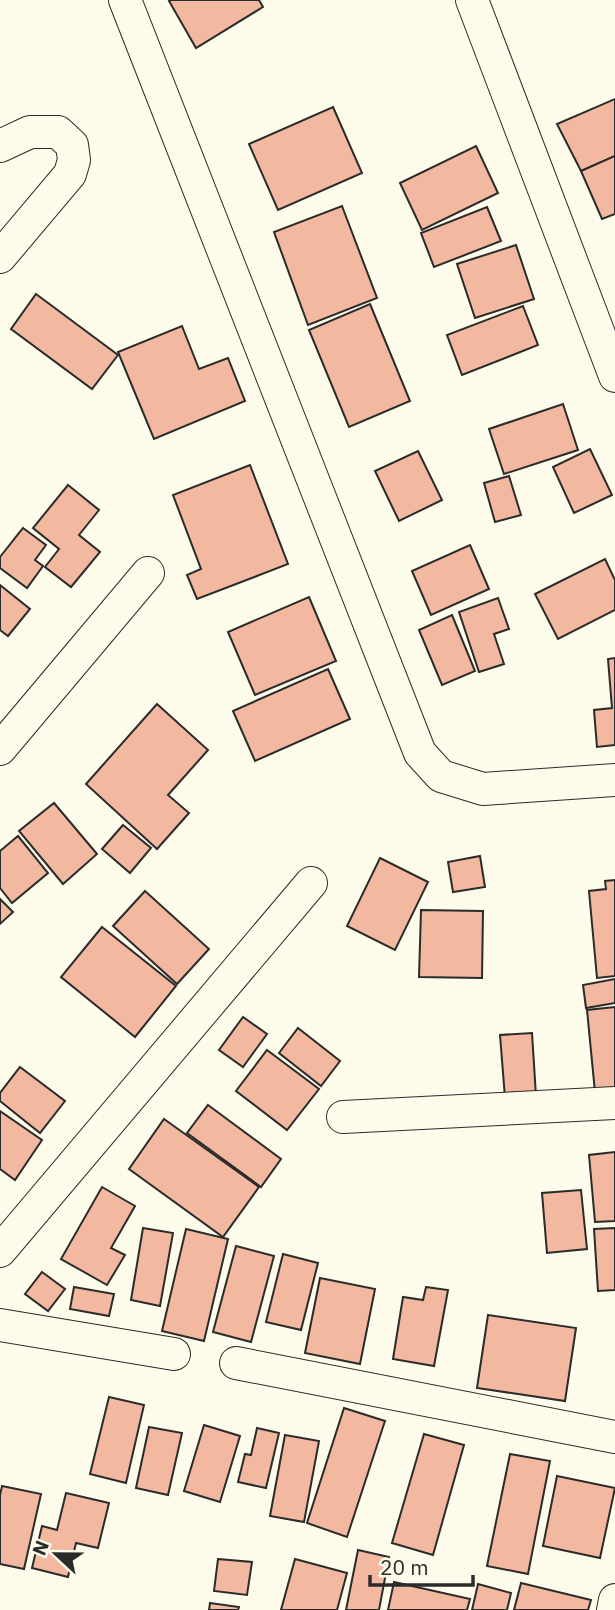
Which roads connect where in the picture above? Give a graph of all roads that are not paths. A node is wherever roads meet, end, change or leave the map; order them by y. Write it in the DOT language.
graph roads {
  1 [pos="125,0"];
  2 [pos="472,0"];
  3 [pos="30,132"];
  4 [pos="0,146"];
  5 [pos="0,170"];
  6 [pos="0,257"];
  7 [pos="615,376"];
  8 [pos="148,573"];
  9 [pos="0,749"];
  10 [pos="615,780"];
  11 [pos="311,883"];
  12 [pos="615,1103"];
  13 [pos="343,1117"];
  14 [pos="0,1251"];
  15 [pos="0,1325"];
  16 [pos="174,1354"];
  17 [pos="236,1363"];
  18 [pos="615,1437"];
  19 [pos="615,1600"];
  20 [pos="613,1610"];
  1 -- 10 [label="street"];
  2 -- 7 [label="street"];
  3 -- 4 [label="street"];
  3 -- 5 [label="street"];
  3 -- 6 [label="street"];
  8 -- 9 [label="street"];
  11 -- 14 [label="street"];
  12 -- 13 [label="street"];
  15 -- 16 [label="street"];
  17 -- 18 [label="street"];
  19 -- 20 [label="street"];
}
